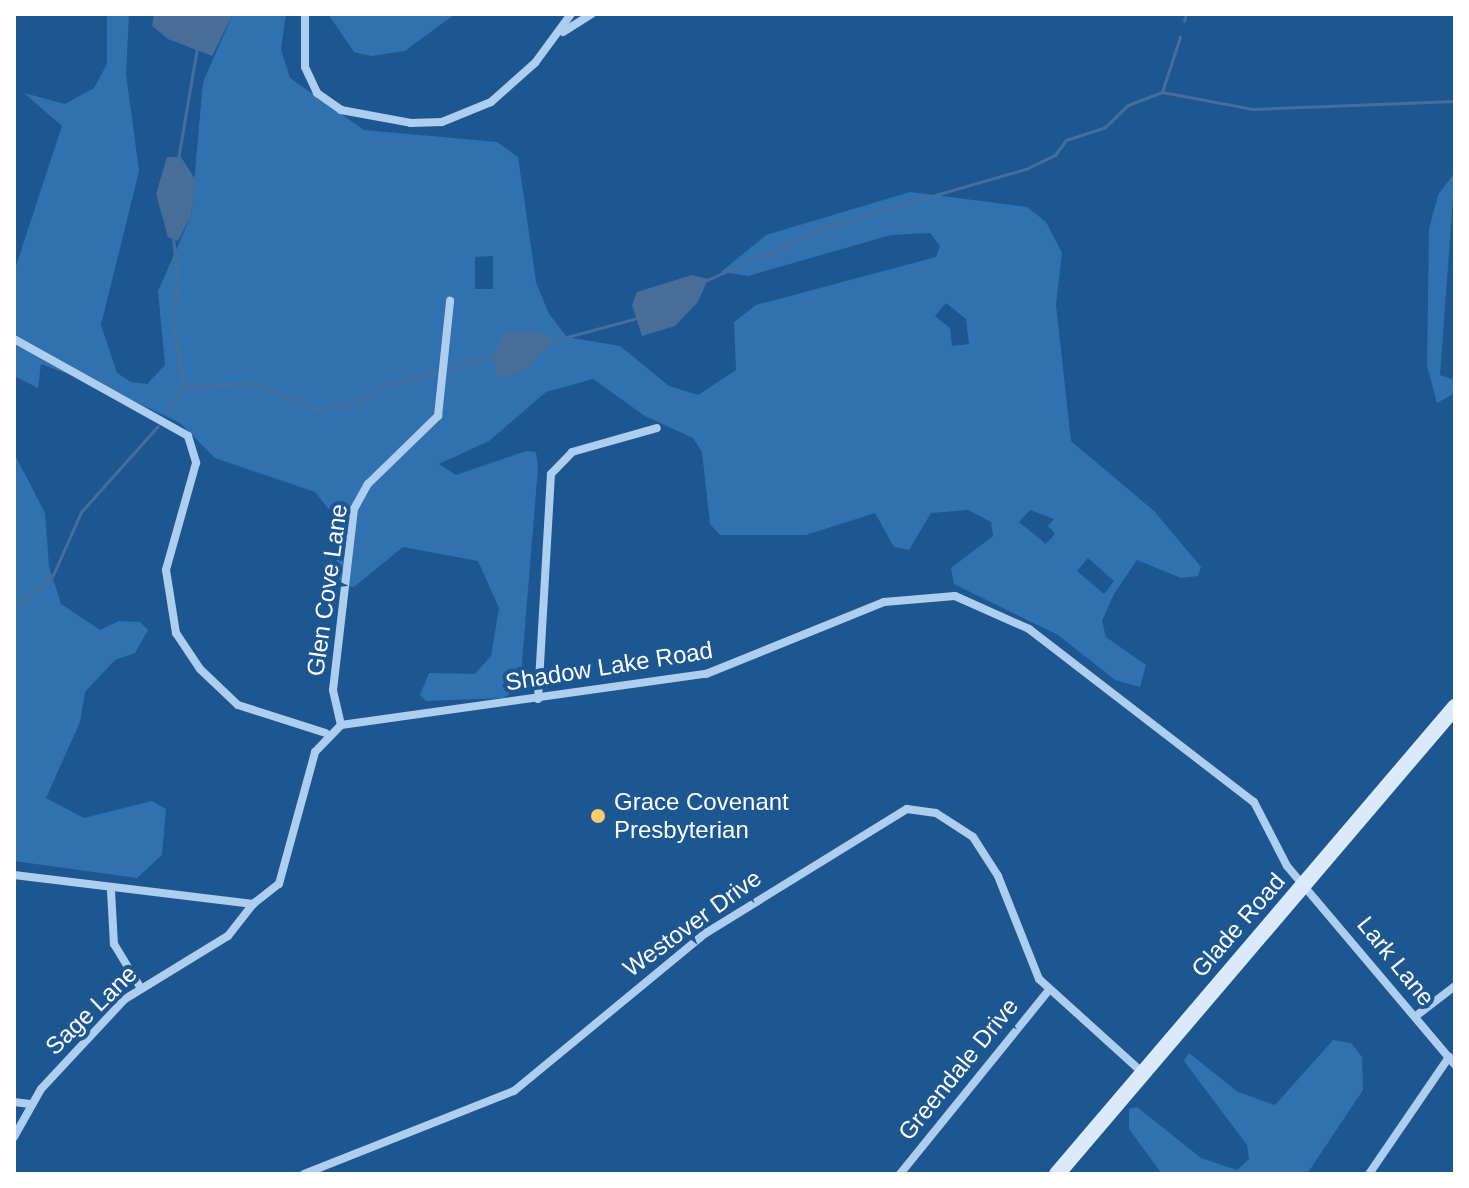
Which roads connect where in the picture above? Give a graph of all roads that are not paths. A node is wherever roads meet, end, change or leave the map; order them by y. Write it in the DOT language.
graph roads {
  1 [pos="305,14"];
  2 [pos="571,14"];
  3 [pos="592,14"];
  4 [pos="562,32"];
  5 [pos="450,301"];
  6 [pos="14,339"];
  7 [pos="657,428"];
  8 [pos="538,699"];
  9 [pos="1455,707"];
  10 [pos="341,725"];
  11 [pos="326,733"];
  12 [pos="14,875"];
  13 [pos="1305,883"];
  14 [pos="111,891"];
  15 [pos="253,904"];
  16 [pos="1455,986"];
  17 [pos="140,987"];
  18 [pos="1049,990"];
  19 [pos="1416,1016"];
  20 [pos="1449,1057"];
  21 [pos="1455,1065"];
  22 [pos="1142,1072"];
  23 [pos="14,1102"];
  24 [pos="30,1104"];
  25 [pos="14,1137"];
  26 [pos="304,1174"];
  27 [pos="900,1174"];
  28 [pos="1057,1174"];
  29 [pos="1369,1174"];
  1 -- 4 [label="street"];
  2 -- 4 [label="street"];
  3 -- 4 [label="street"];
  5 -- 10 [label="street, Glen Cove Lane"];
  6 -- 11 [label="street"];
  7 -- 8 [label="street"];
  8 -- 10 [label="street, Shadow Lake Road"];
  8 -- 13 [label="street, Shadow Lake Road"];
  9 -- 13 [label="street, Glade Road"];
  10 -- 11 [label="street, Shadow Lake Road"];
  11 -- 15 [label="street"];
  12 -- 14 [label="street"];
  13 -- 19 [label="street, Lark Lane"];
  13 -- 22 [label="street, Glade Road"];
  14 -- 15 [label="street"];
  14 -- 17 [label="street"];
  15 -- 17 [label="street, Sage Lane"];
  16 -- 19 [label="street"];
  17 -- 24 [label="street, Sage Lane"];
  18 -- 22 [label="street, Westover Drive"];
  18 -- 26 [label="street, Westover Drive"];
  18 -- 27 [label="street, Greendale Drive"];
  19 -- 20 [label="street, Lark Lane"];
  20 -- 21 [label="street, Lark Lane"];
  20 -- 29 [label="street"];
  22 -- 28 [label="street, Glade Road"];
  23 -- 24 [label="street"];
  24 -- 25 [label="street, Sage Lane"];
}
